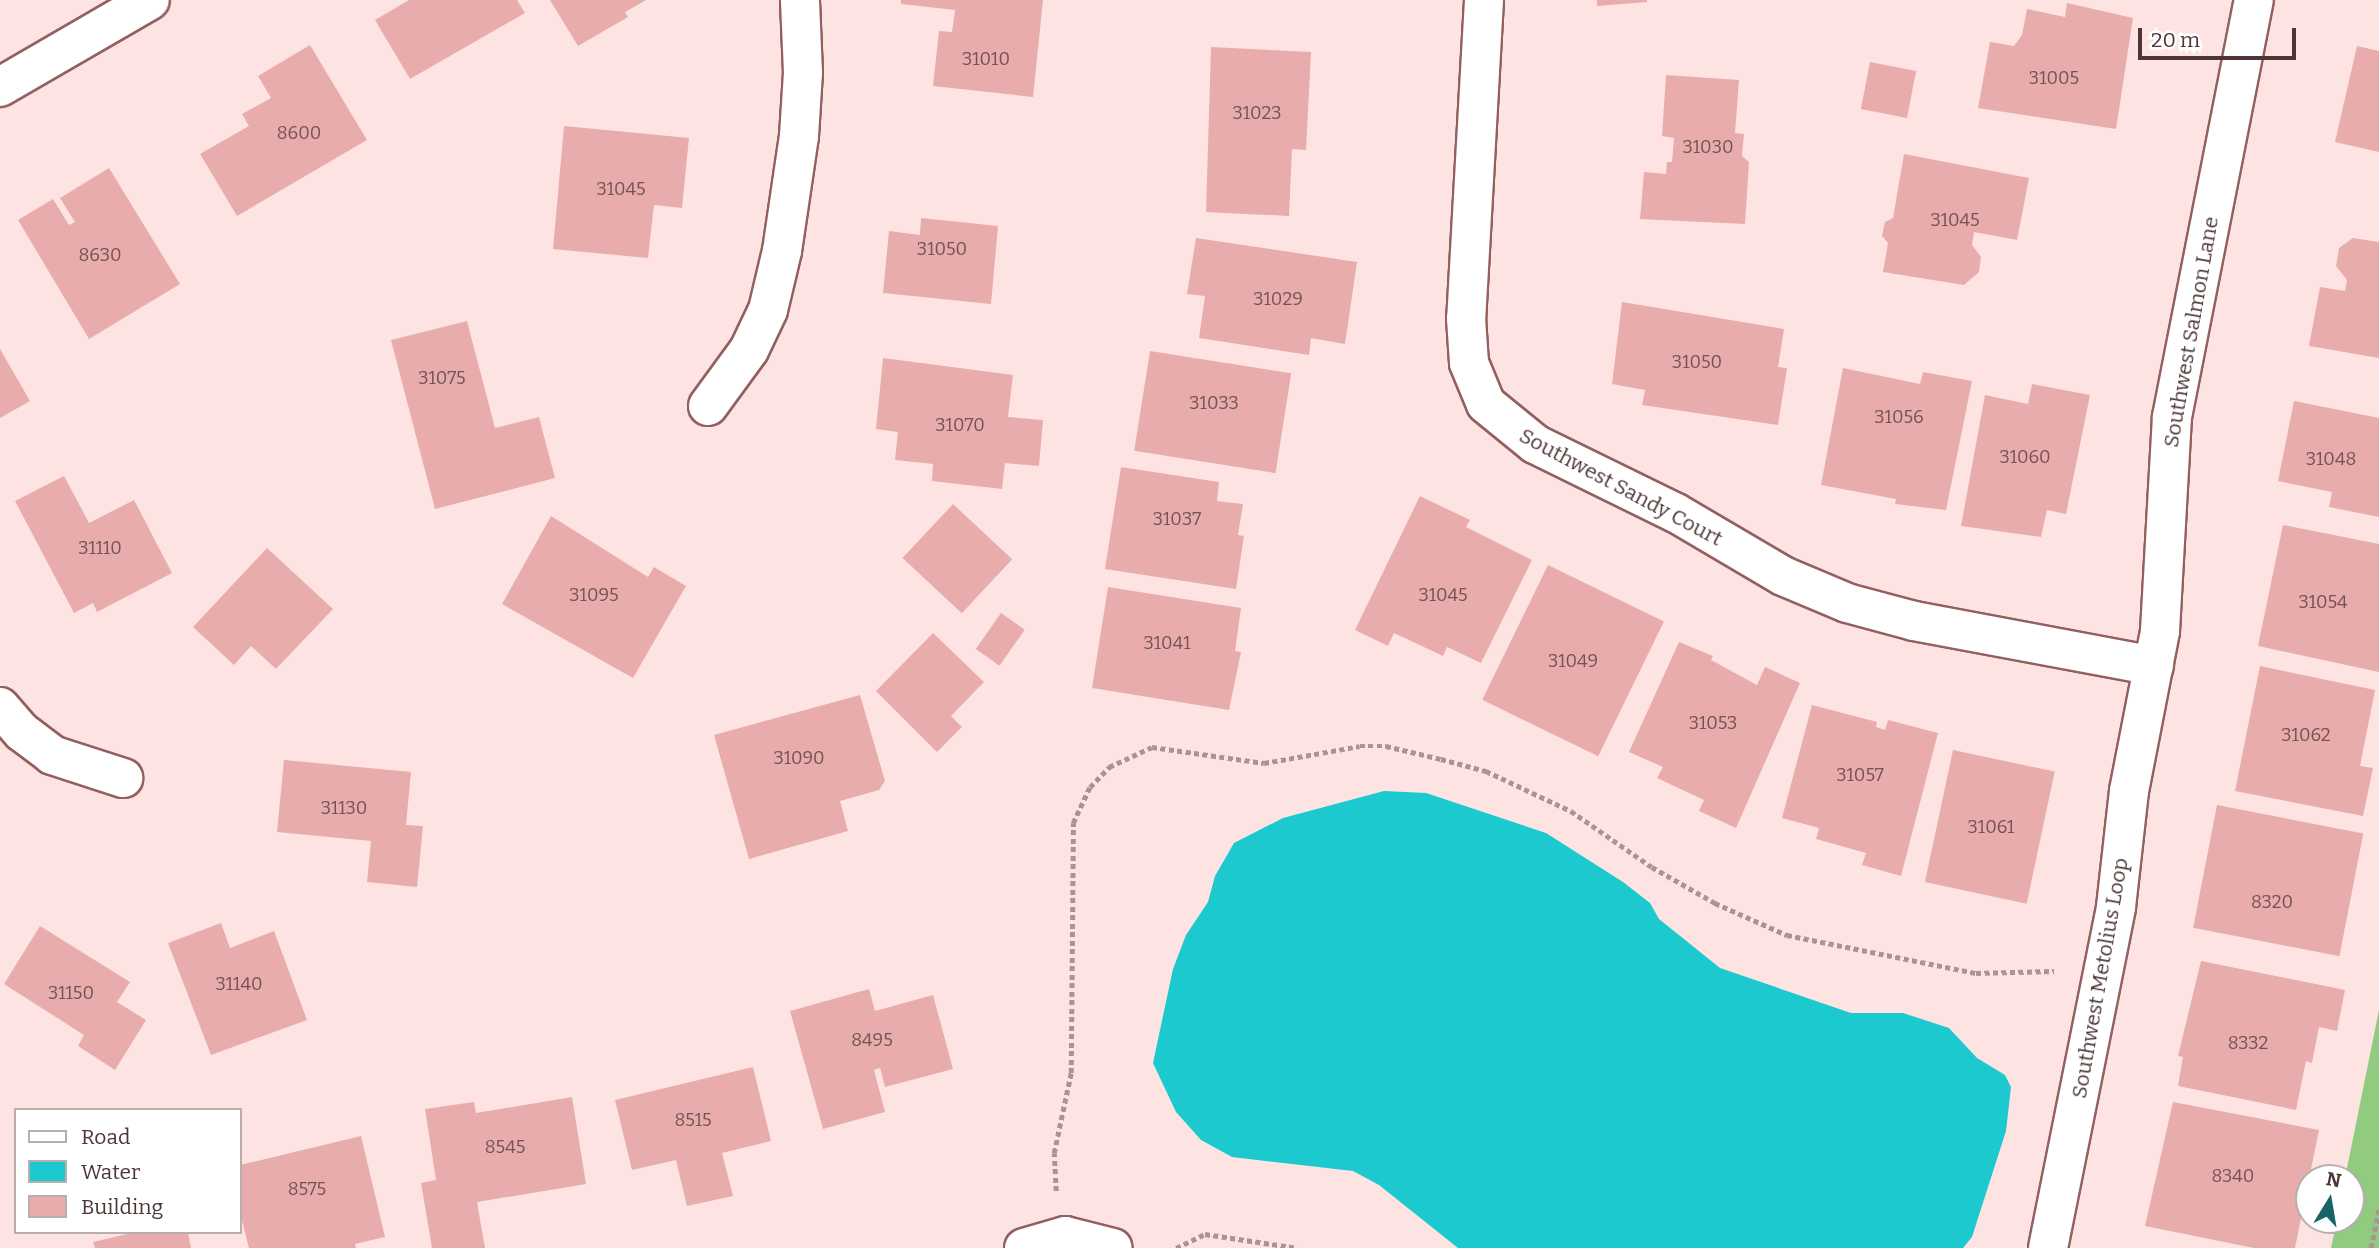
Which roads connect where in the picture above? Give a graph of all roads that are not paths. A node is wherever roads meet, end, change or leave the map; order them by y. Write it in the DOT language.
graph roads {
  1 [pos="150,0"];
  2 [pos="800,0"];
  3 [pos="1484,0"];
  4 [pos="2254,0"];
  5 [pos="0,87"];
  6 [pos="708,406"];
  7 [pos="2154,666"];
  8 [pos="0,707"];
  9 [pos="123,778"];
  10 [pos="1024,1248"];
  11 [pos="1113,1248"];
  12 [pos="2048,1248"];
  1 -- 5 [label="street"];
  2 -- 6 [label="street"];
  3 -- 7 [label="street, Southwest Sandy Court"];
  4 -- 7 [label="street, Southwest Salmon Lane"];
  7 -- 12 [label="street, Southwest Metolius Loop"];
  8 -- 9 [label="street"];
  10 -- 11 [label="street"];
}
